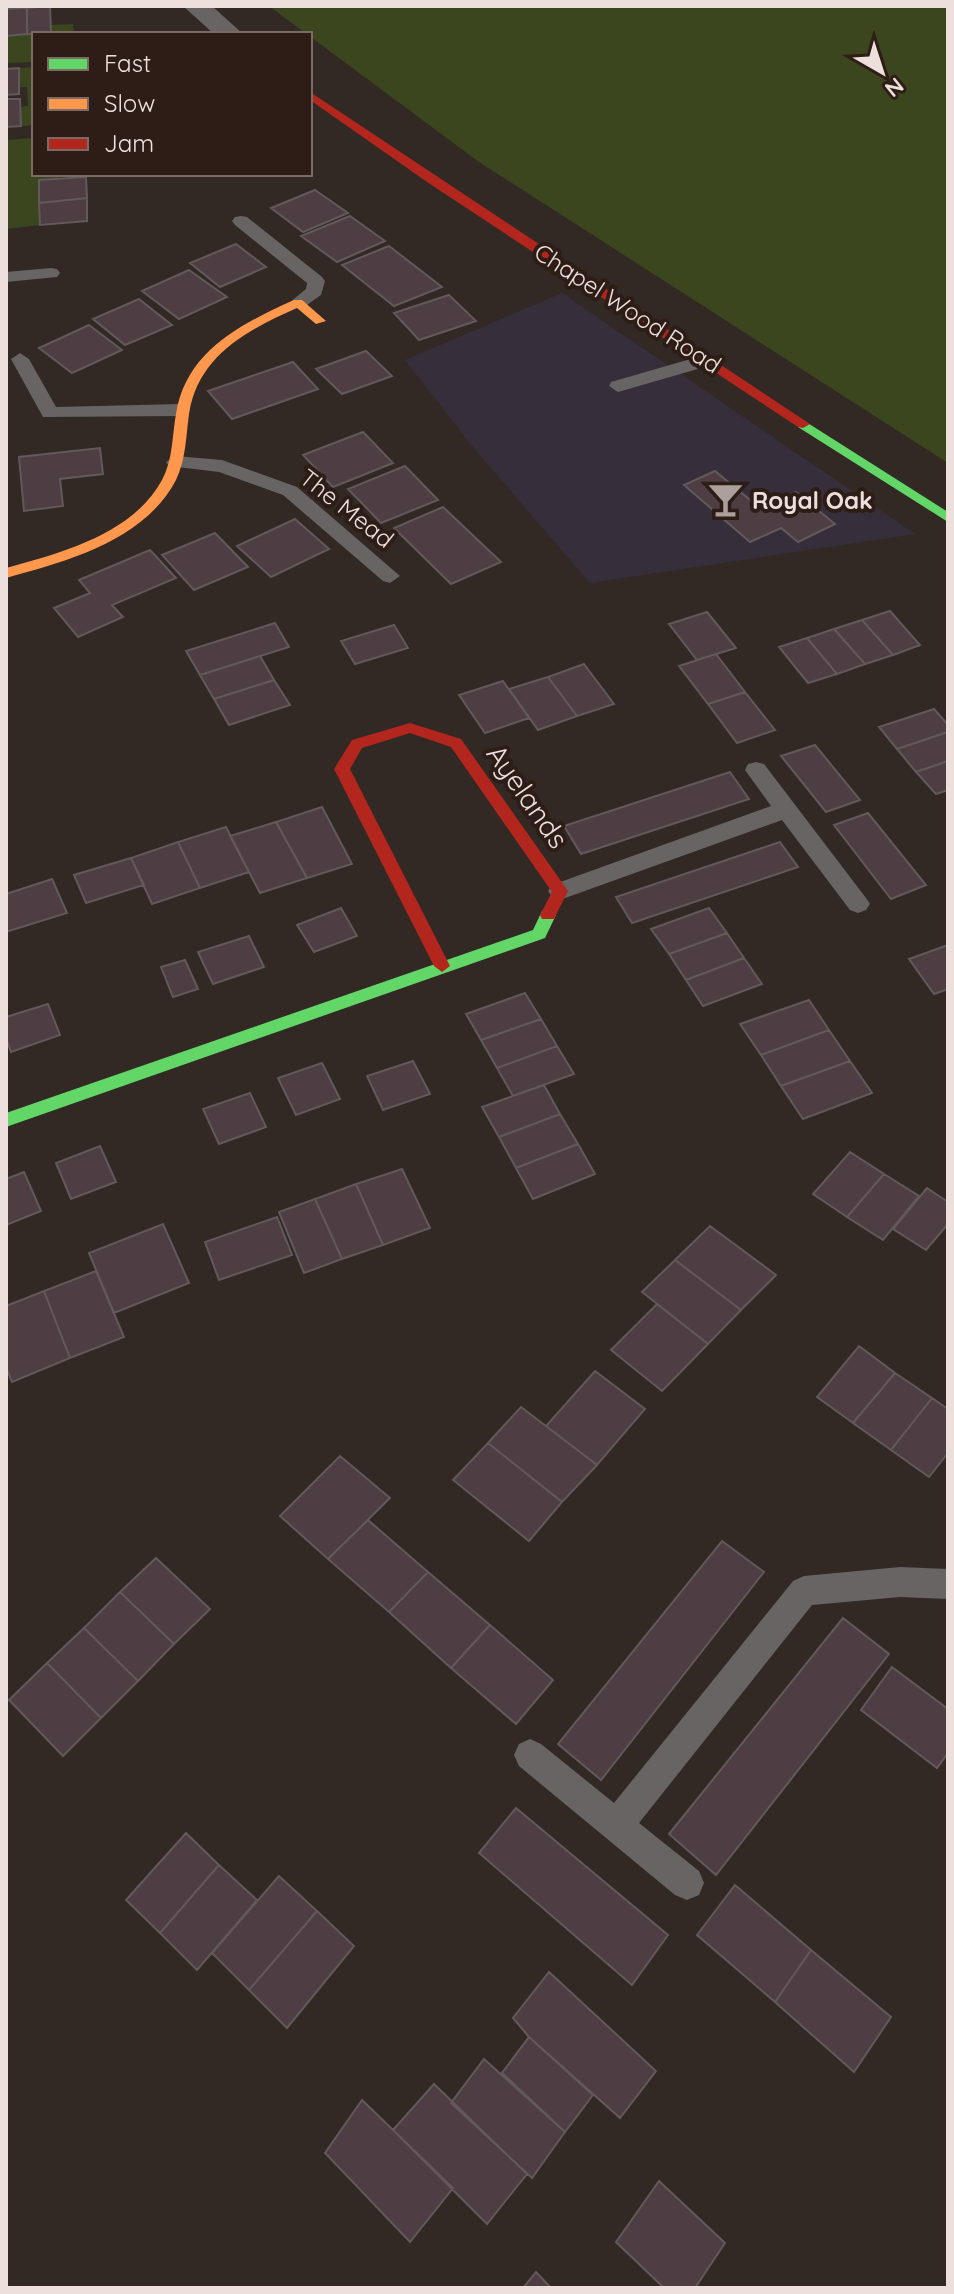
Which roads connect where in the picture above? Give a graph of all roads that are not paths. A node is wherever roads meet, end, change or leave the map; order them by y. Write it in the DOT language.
graph roads {
  1 [pos="196,6"];
  2 [pos="228,32"];
  3 [pos="312,96"];
  4 [pos="241,221"];
  5 [pos="51,273"];
  6 [pos="6,277"];
  7 [pos="298,303"];
  8 [pos="320,321"];
  9 [pos="20,359"];
  10 [pos="708,360"];
  11 [pos="618,386"];
  12 [pos="181,410"];
  13 [pos="176,462"];
  14 [pos="948,518"];
  15 [pos="6,573"];
  16 [pos="390,576"];
  17 [pos="756,770"];
  18 [pos="785,810"];
  19 [pos="560,891"];
  20 [pos="858,904"];
  21 [pos="442,966"];
  22 [pos="6,1120"];
  23 [pos="948,1584"];
  24 [pos="530,1755"];
  25 [pos="615,1827"];
  26 [pos="687,1883"];
  1 -- 2 [label="street"];
  3 -- 10 [label="street, Chapel Wood Road"];
  4 -- 7 [label="lane"];
  5 -- 6 [label="lane"];
  7 -- 8 [label="street"];
  7 -- 12 [label="street"];
  9 -- 12 [label="lane"];
  10 -- 11 [label="lane"];
  10 -- 14 [label="street, Chapel Wood Road"];
  12 -- 13 [label="street"];
  13 -- 15 [label="street"];
  13 -- 16 [label="lane, The Mead"];
  17 -- 18 [label="lane"];
  18 -- 19 [label="lane"];
  18 -- 20 [label="lane"];
  19 -- 21 [label="street, Ayelands"];
  19 -- 21 [label="street, Ayelands"];
  21 -- 22 [label="street, Ayelands"];
  23 -- 25 [label="lane"];
  24 -- 25 [label="lane"];
  25 -- 26 [label="lane"];
}
